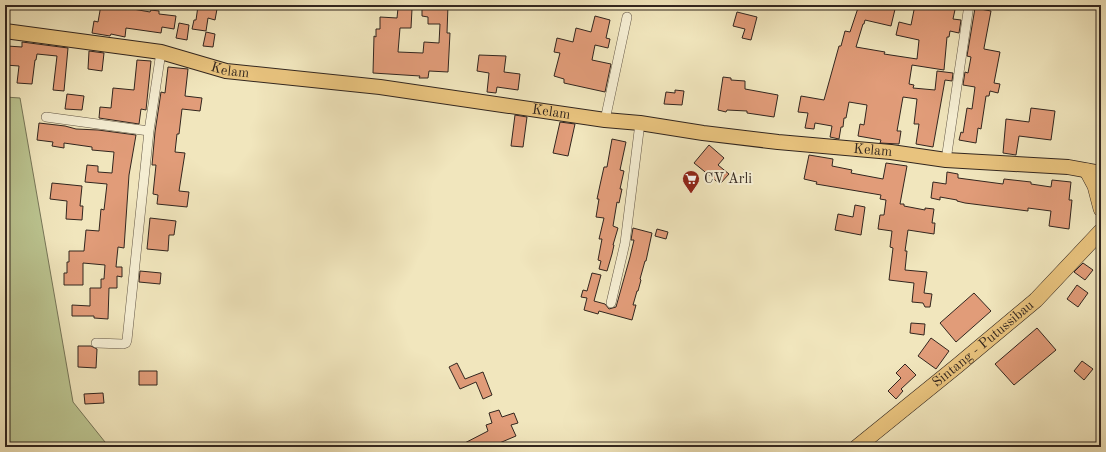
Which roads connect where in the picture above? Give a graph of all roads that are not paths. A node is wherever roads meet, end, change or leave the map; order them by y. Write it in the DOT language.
graph roads {
  1 [pos="968,5"];
  2 [pos="626,17"];
  3 [pos="5,31"];
  4 [pos="161,52"];
  5 [pos="46,117"];
  6 [pos="605,120"];
  7 [pos="640,123"];
  8 [pos="149,131"];
  9 [pos="946,160"];
  10 [pos="1094,172"];
  11 [pos="1101,209"];
  12 [pos="1101,231"];
  13 [pos="611,303"];
  14 [pos="96,343"];
  15 [pos="857,447"];
  1 -- 9 [label="street"];
  2 -- 6 [label="street"];
  3 -- 4 [label="main road, Kelam"];
  4 -- 6 [label="main road, Kelam"];
  4 -- 8 [label="street"];
  5 -- 8 [label="street"];
  6 -- 7 [label="main road, Kelam"];
  7 -- 9 [label="main road, Kelam"];
  7 -- 13 [label="street"];
  8 -- 14 [label="street"];
  9 -- 10 [label="main road, Kelam"];
  10 -- 11 [label="highway"];
  12 -- 15 [label="highway, Sintang - Putussibau"];
}
